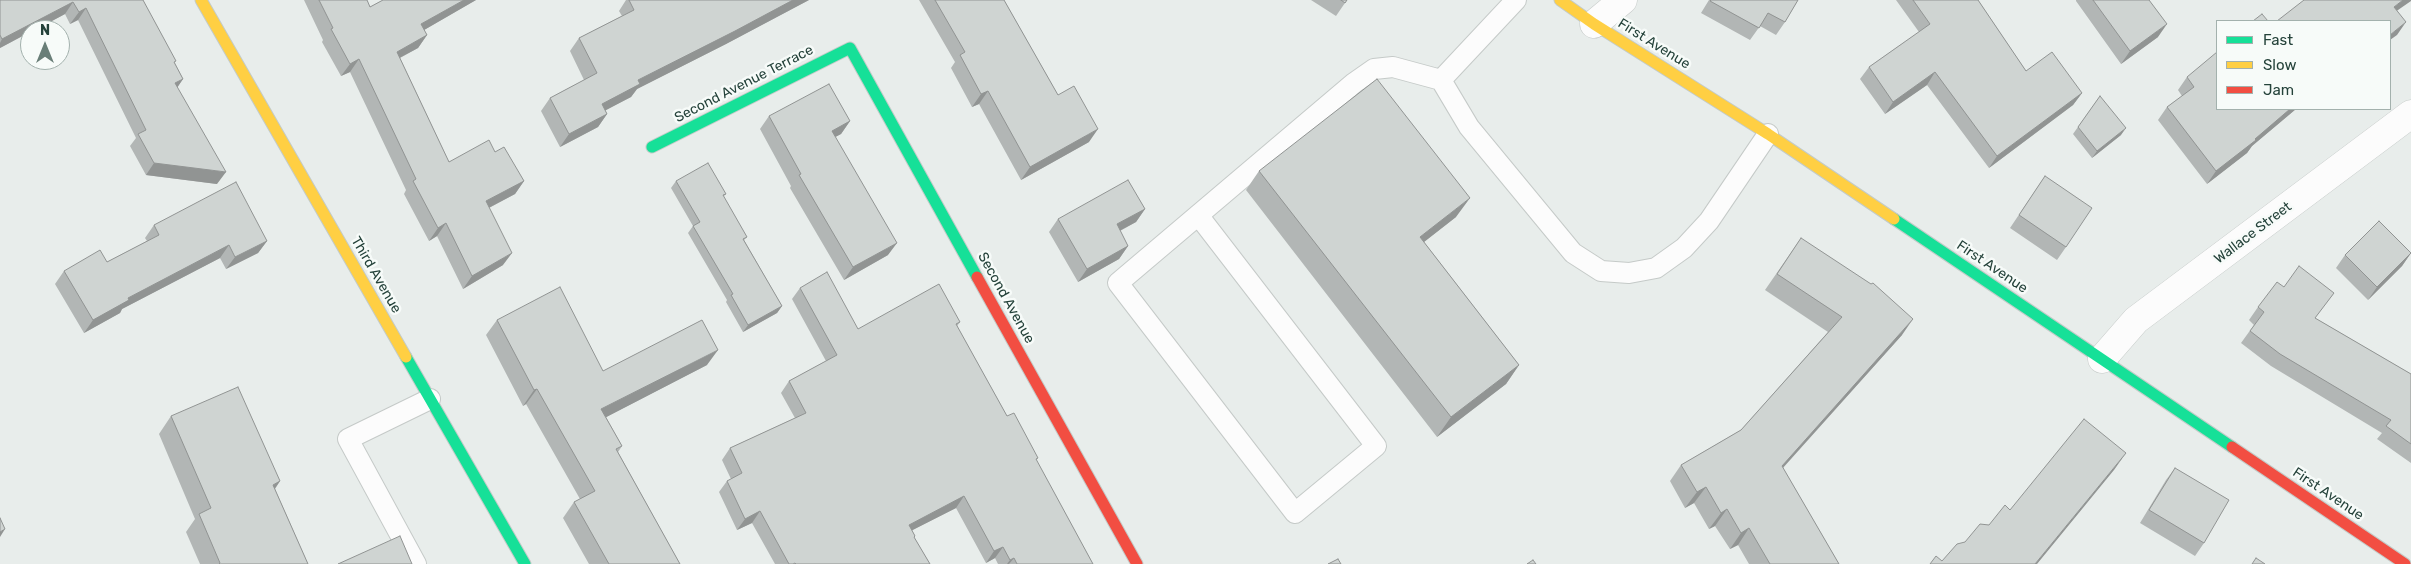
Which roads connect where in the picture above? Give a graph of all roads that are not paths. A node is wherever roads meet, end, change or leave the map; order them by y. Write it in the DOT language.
graph roads {
  1 [pos="201,0"];
  2 [pos="1516,0"];
  3 [pos="1560,0"];
  4 [pos="1623,0"];
  5 [pos="1594,24"];
  6 [pos="850,48"];
  7 [pos="1441,80"];
  8 [pos="2411,114"];
  9 [pos="1768,134"];
  10 [pos="652,147"];
  11 [pos="1198,215"];
  12 [pos="2102,359"];
  13 [pos="430,399"];
  14 [pos="416,564"];
  15 [pos="525,564"];
  16 [pos="1137,564"];
  17 [pos="2406,564"];
  1 -- 13 [label="street, Third Avenue"];
  2 -- 7 [label="lane"];
  3 -- 5 [label="street, First Avenue"];
  4 -- 5 [label="street"];
  5 -- 9 [label="street, First Avenue"];
  6 -- 10 [label="street, Second Avenue Terrace"];
  6 -- 16 [label="street, Second Avenue"];
  7 -- 9 [label="lane"];
  7 -- 11 [label="lane"];
  8 -- 12 [label="street, Wallace Street"];
  9 -- 12 [label="street, First Avenue"];
  11 -- 11 [label="lane"];
  12 -- 17 [label="street, First Avenue"];
  13 -- 14 [label="lane"];
  13 -- 15 [label="street, Third Avenue"];
}
